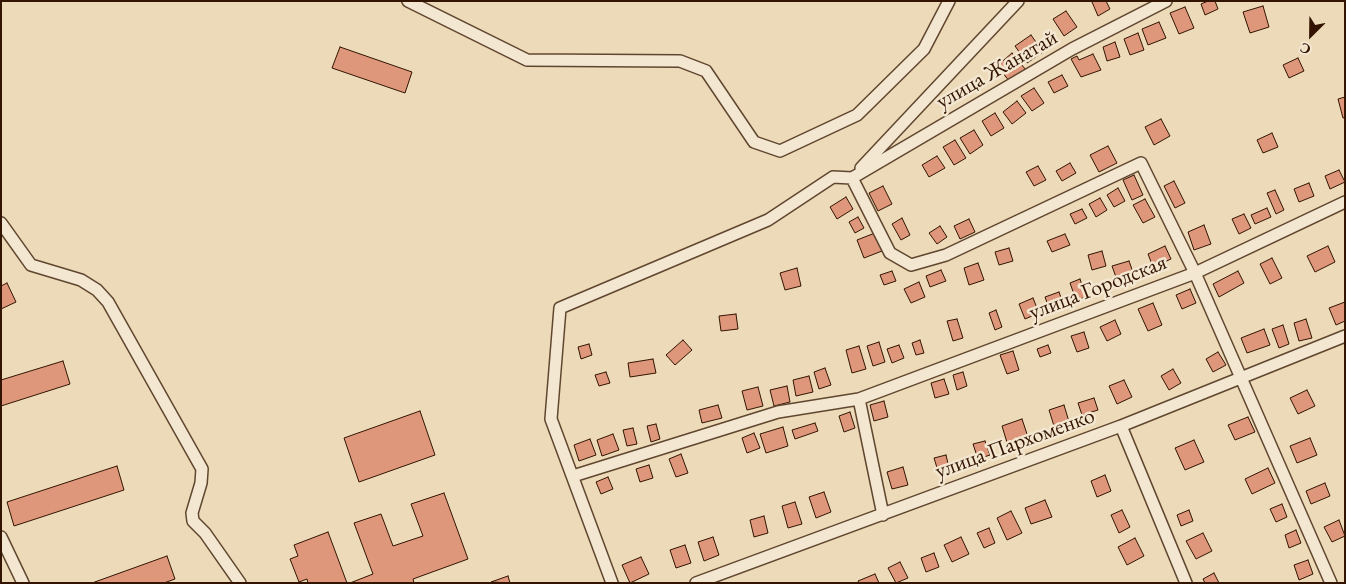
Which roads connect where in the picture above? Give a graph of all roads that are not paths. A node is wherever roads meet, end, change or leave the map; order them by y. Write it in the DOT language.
graph roads {
  1 [pos="408,1"];
  2 [pos="949,1"];
  3 [pos="1018,1"];
  4 [pos="1166,1"];
  5 [pos="852,178"];
  6 [pos="1345,202"];
  7 [pos="1,223"];
  8 [pos="1195,273"];
  9 [pos="1345,336"];
  10 [pos="1240,377"];
  11 [pos="860,399"];
  12 [pos="1120,426"];
  13 [pos="573,476"];
  14 [pos="883,515"];
  15 [pos="1,537"];
  16 [pos="22,583"];
  17 [pos="240,583"];
  18 [pos="612,583"];
  19 [pos="696,583"];
  20 [pos="1186,583"];
  21 [pos="1331,583"];
  1 -- 2 [label="street"];
  3 -- 5 [label="street"];
  4 -- 5 [label="street, улица Жанатай"];
  5 -- 8 [label="street"];
  5 -- 13 [label="street"];
  6 -- 8 [label="street, улица Городская"];
  7 -- 17 [label="street"];
  8 -- 10 [label="street"];
  8 -- 11 [label="street, улица Городская"];
  9 -- 10 [label="street, улица Пархоменко"];
  10 -- 12 [label="street, улица Пархоменко"];
  10 -- 21 [label="street"];
  11 -- 13 [label="street, улица Городская"];
  11 -- 14 [label="street"];
  12 -- 14 [label="street, улица Пархоменко"];
  12 -- 20 [label="street"];
  13 -- 18 [label="street"];
  14 -- 19 [label="street, улица Пархоменко"];
  15 -- 16 [label="street"];
}
